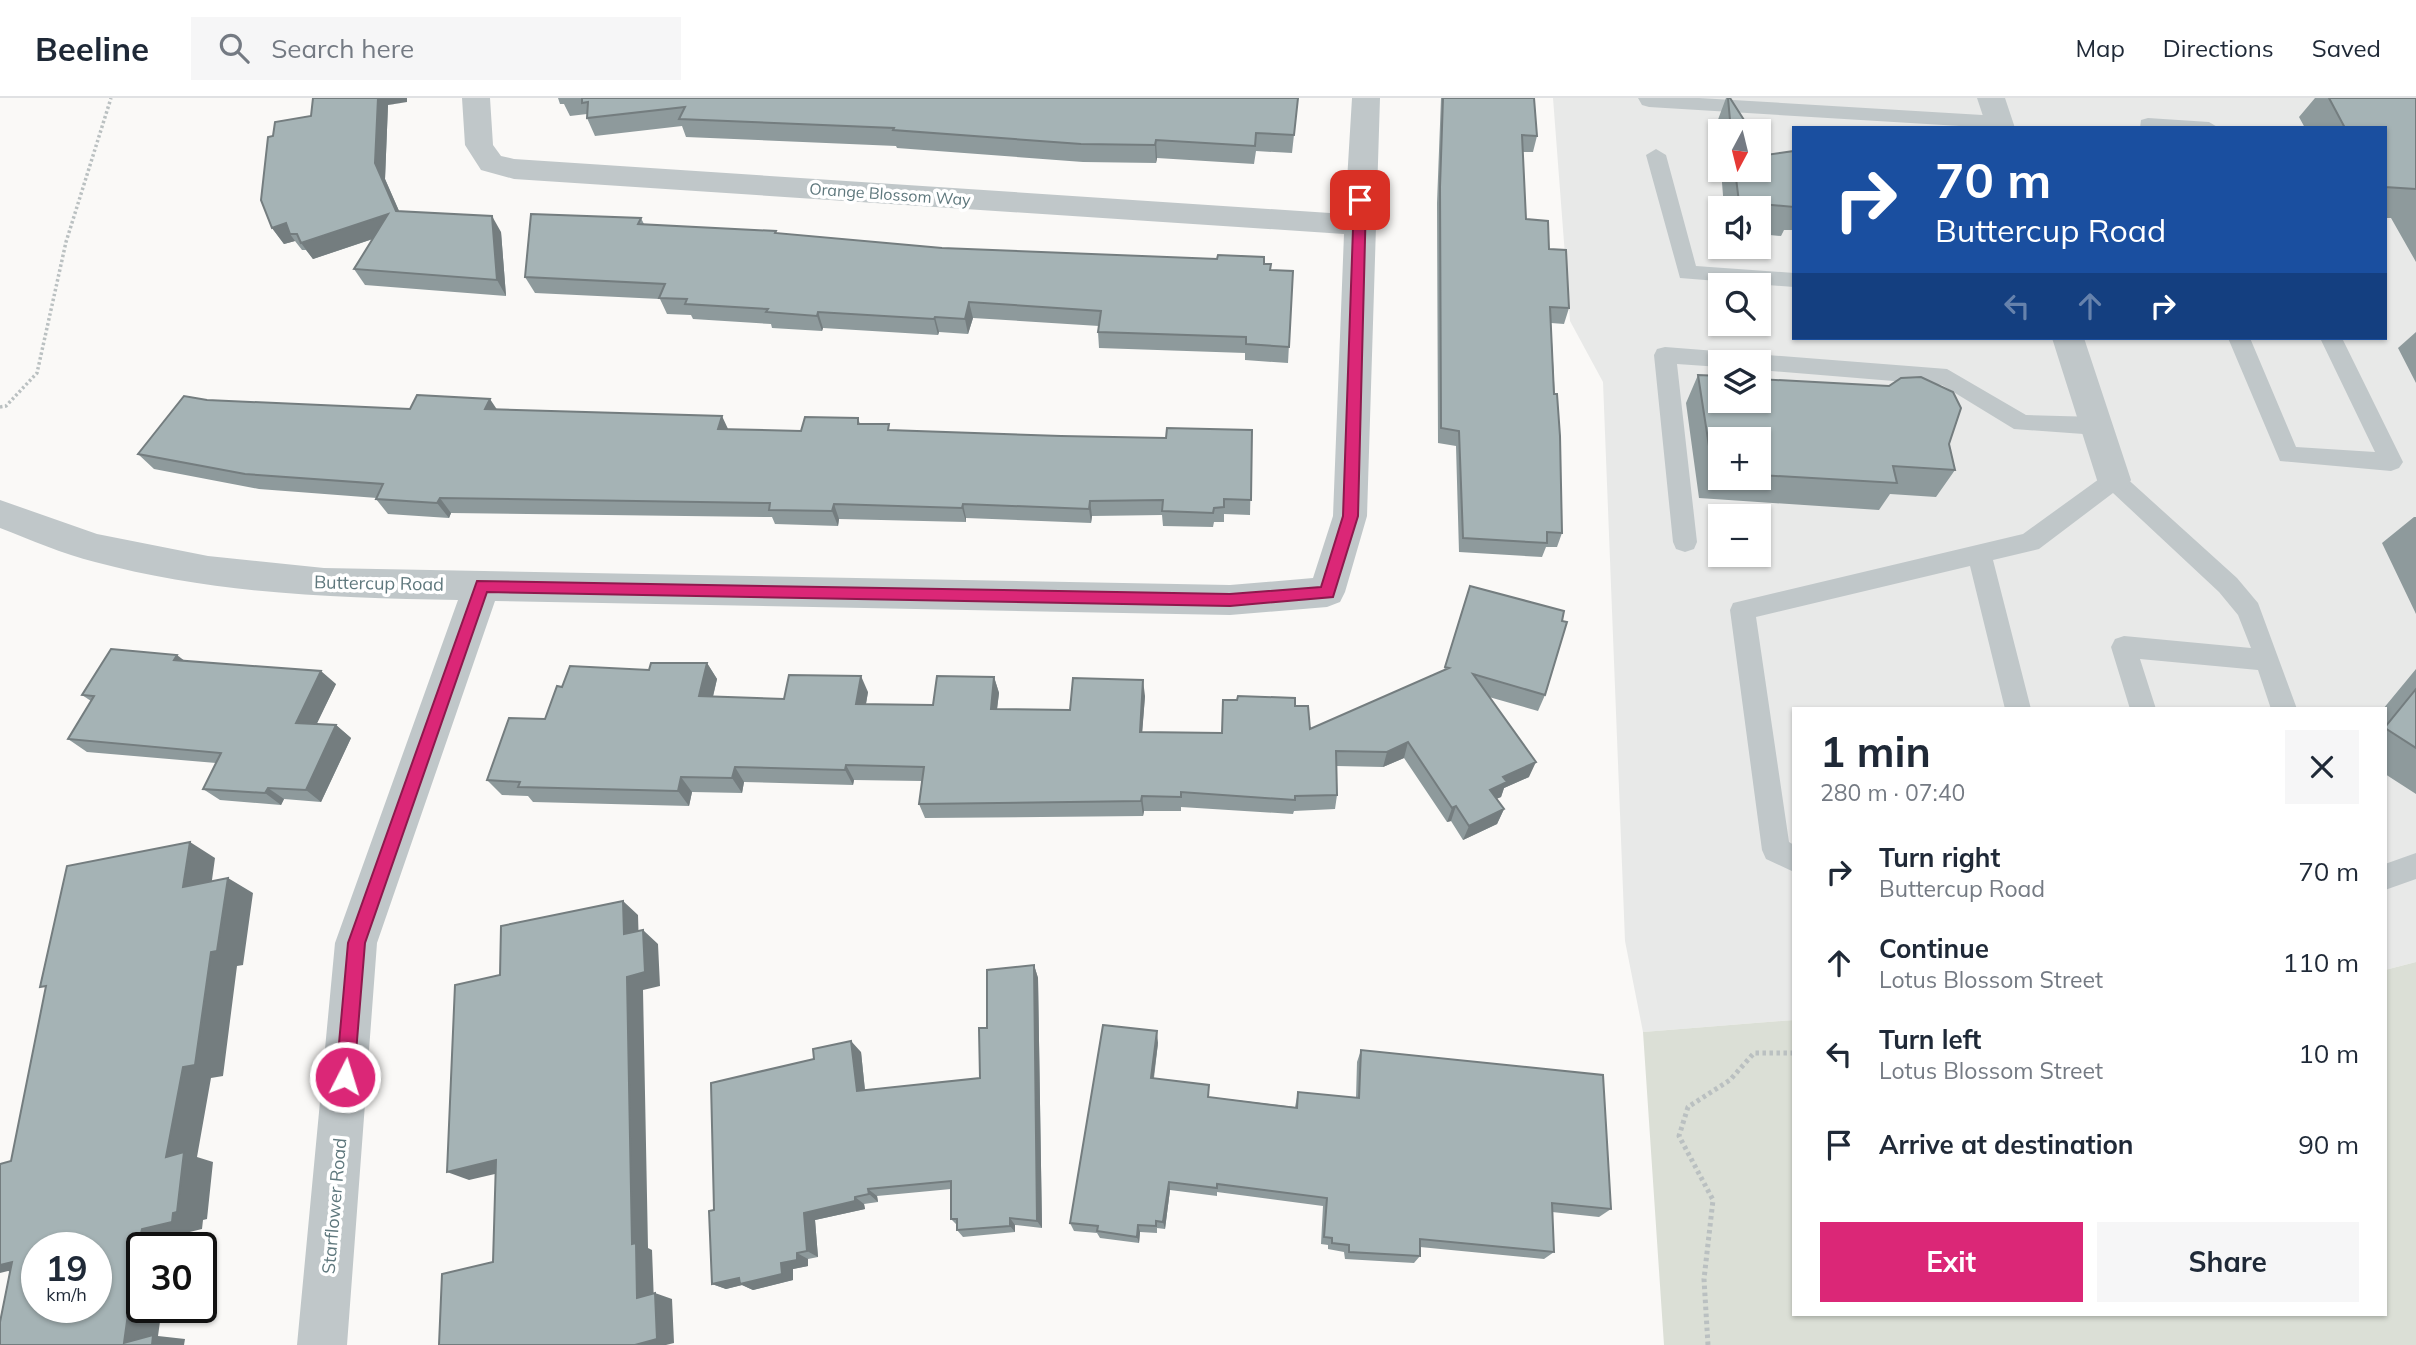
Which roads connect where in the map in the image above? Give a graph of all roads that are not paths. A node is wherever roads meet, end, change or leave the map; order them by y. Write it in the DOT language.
graph roads {
  1 [pos="476,98"];
  2 [pos="1366,98"];
  3 [pos="1648,98"];
  4 [pos="1870,106"];
  5 [pos="1997,116"];
  6 [pos="2149,126"];
  7 [pos="2178,126"];
  8 [pos="1656,155"];
  9 [pos="1359,225"];
  10 [pos="1792,281"];
  11 [pos="2069,340"];
  12 [pos="2240,340"];
  13 [pos="2332,340"];
  14 [pos="1708,358"];
  15 [pos="1771,363"];
  16 [pos="2097,426"];
  17 [pos="2114,480"];
  18 [pos="0,514"];
  19 [pos="1685,542"];
  20 [pos="1979,554"];
  21 [pos="482,585"];
  22 [pos="2268,660"];
  23 [pos="2017,707"];
  24 [pos="2142,707"];
  25 [pos="2283,707"];
  26 [pos="1792,858"];
  27 [pos="2416,866"];
  28 [pos="2387,876"];
  29 [pos="322,1345"];
  1 -- 9 [label="street, Orange Blossom Way"];
  2 -- 9 [label="street"];
  3 -- 4 [label="lane"];
  4 -- 5 [label="lane"];
  6 -- 7 [label="lane"];
  8 -- 10 [label="lane"];
  9 -- 21 [label="street, Buttercup Road"];
  11 -- 16 [label="street"];
  12 -- 13 [label="lane"];
  14 -- 19 [label="lane"];
  15 -- 16 [label="lane"];
  16 -- 17 [label="street"];
  17 -- 20 [label="lane"];
  17 -- 22 [label="lane"];
  18 -- 21 [label="street, Buttercup Road"];
  20 -- 23 [label="lane"];
  20 -- 26 [label="lane"];
  21 -- 29 [label="street, Starflower Road"];
  22 -- 24 [label="lane"];
  22 -- 25 [label="lane"];
  27 -- 28 [label="lane"];
}
